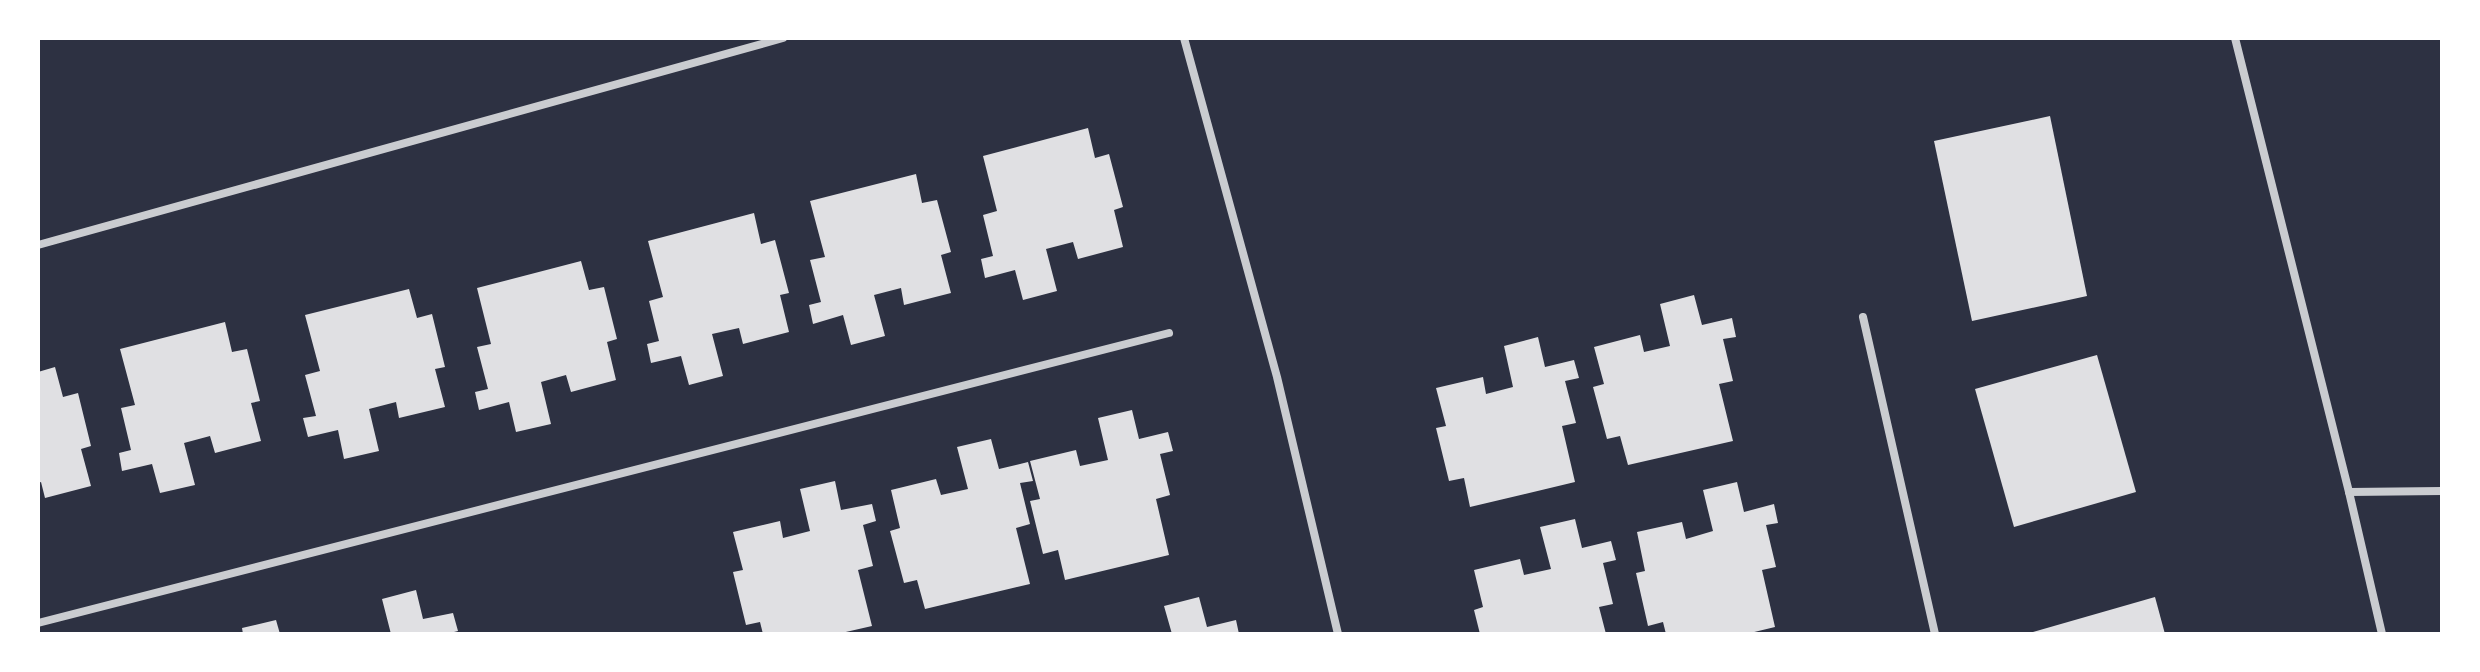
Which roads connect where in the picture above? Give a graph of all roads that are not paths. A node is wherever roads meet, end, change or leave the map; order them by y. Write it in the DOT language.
graph roads {
  1 [pos="783,38"];
  2 [pos="1184,38"];
  3 [pos="2235,38"];
  4 [pos="38,245"];
  5 [pos="1863,317"];
  6 [pos="1169,333"];
  7 [pos="2442,491"];
  8 [pos="2349,492"];
  9 [pos="38,623"];
  10 [pos="1338,634"];
  11 [pos="1935,634"];
  12 [pos="2382,634"];
  1 -- 4 [label="street"];
  2 -- 10 [label="street"];
  3 -- 8 [label="street"];
  5 -- 11 [label="street"];
  6 -- 9 [label="street"];
  7 -- 8 [label="street"];
  8 -- 12 [label="street"];
}
